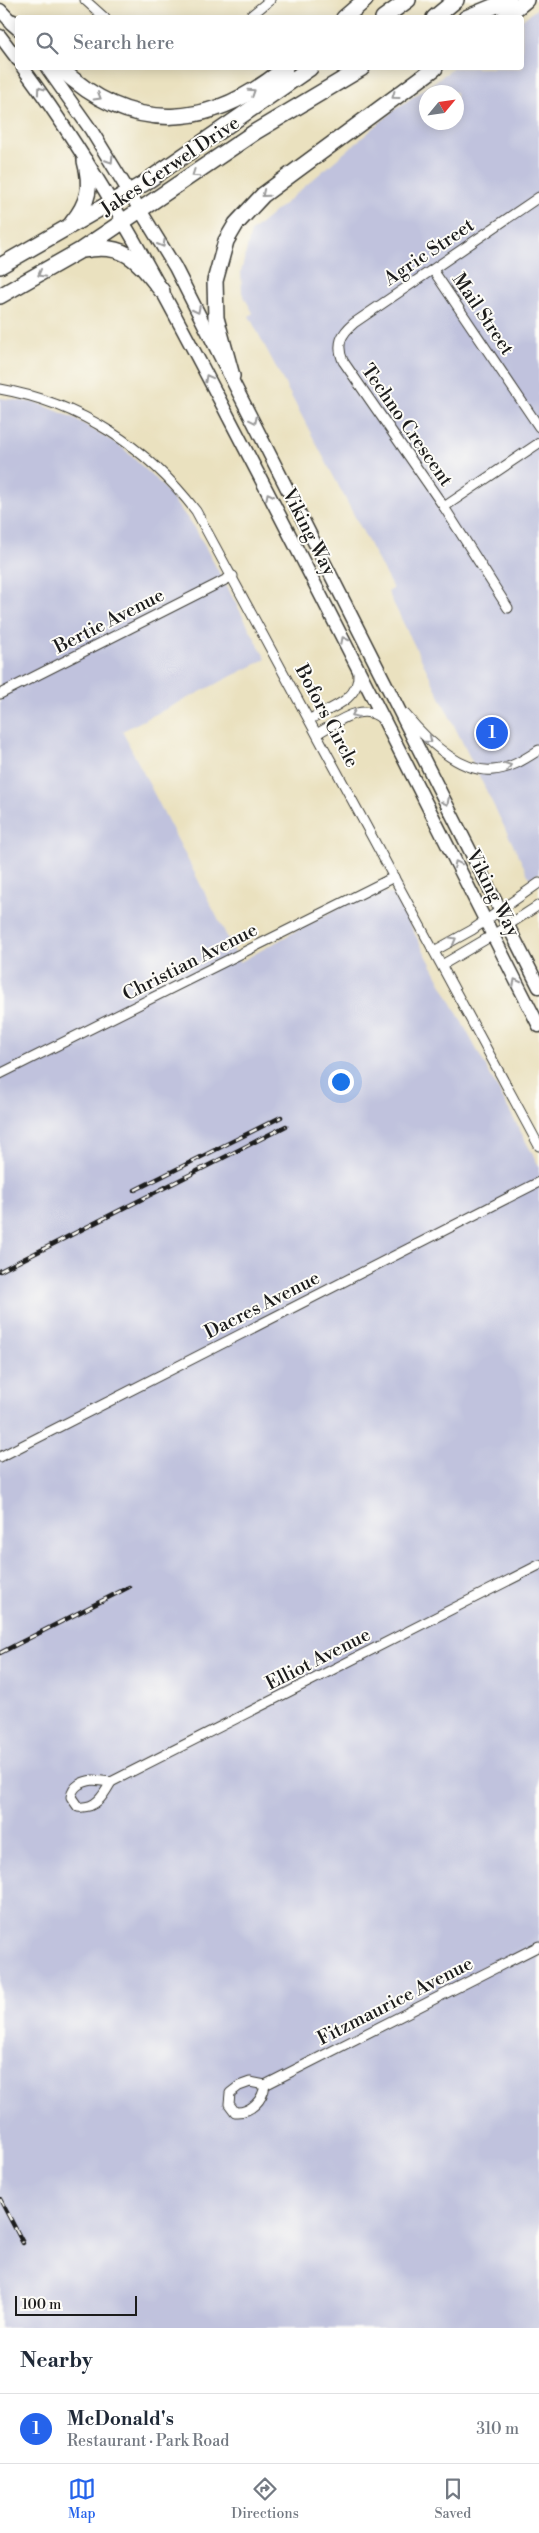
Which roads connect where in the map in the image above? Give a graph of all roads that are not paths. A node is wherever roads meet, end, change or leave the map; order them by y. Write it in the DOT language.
graph roads {
  1 [pos="85,0"];
  2 [pos="270,0"];
  3 [pos="365,0"];
  4 [pos="393,0"];
  5 [pos="408,0"];
  6 [pos="456,0"];
  7 [pos="508,0"];
  8 [pos="526,0"];
  9 [pos="0,10"];
  10 [pos="102,15"];
  11 [pos="252,15"];
  12 [pos="348,15"];
  13 [pos="379,15"];
  14 [pos="386,15"];
  15 [pos="438,15"];
  16 [pos="473,15"];
  17 [pos="508,15"];
  18 [pos="15,25"];
  19 [pos="0,36"];
  20 [pos="15,56"];
  21 [pos="25,70"];
  22 [pos="48,70"];
  23 [pos="62,70"];
  24 [pos="282,70"];
  25 [pos="307,70"];
  26 [pos="432,70"];
  27 [pos="357,71"];
  28 [pos="85,161"];
  29 [pos="131,192"];
  30 [pos="539,197"];
  31 [pos="112,204"];
  32 [pos="142,210"];
  33 [pos="123,222"];
  34 [pos="67,230"];
  35 [pos="81,250"];
  36 [pos="0,266"];
  37 [pos="433,270"];
  38 [pos="162,290"];
  39 [pos="0,296"];
  40 [pos="340,337"];
  41 [pos="232,376"];
  42 [pos="0,389"];
  43 [pos="539,427"];
  44 [pos="539,443"];
  45 [pos="444,507"];
  46 [pos="233,576"];
  47 [pos="508,608"];
  48 [pos="356,663"];
  49 [pos="0,694"];
  50 [pos="396,704"];
  51 [pos="310,719"];
  52 [pos="389,728"];
  53 [pos="318,733"];
  54 [pos="539,750"];
  55 [pos="394,877"];
  56 [pos="539,883"];
  57 [pos="539,904"];
  58 [pos="500,910"];
  59 [pos="485,921"];
  60 [pos="508,926"];
  61 [pos="493,936"];
  62 [pos="434,951"];
  63 [pos="442,965"];
  64 [pos="539,986"];
  65 [pos="539,1026"];
  66 [pos="0,1074"];
  67 [pos="539,1146"];
  68 [pos="539,1182"];
  69 [pos="0,1457"];
  70 [pos="539,1564"];
  71 [pos="111,1782"];
  72 [pos="539,1946"];
  73 [pos="265,2085"];
  1 -- 10 [label="street"];
  2 -- 11 [label="street"];
  3 -- 12 [label="highway"];
  4 -- 13 [label="highway"];
  5 -- 14 [label="highway"];
  6 -- 15 [label="highway"];
  7 -- 16 [label="highway"];
  8 -- 17 [label="highway"];
  9 -- 18 [label="main road"];
  19 -- 20 [label="main road"];
  28 -- 21 [label="main road, Viking Way, one-way"];
  22 -- 29 [label="main road, Viking Way, one-way"];
  23 -- 24 [label="highway, one-way"];
  25 -- 29 [label="highway, Jakes Gerwel Drive"];
  26 -- 41 [label="highway, one-way"];
  27 -- 32 [label="highway, Jakes Gerwel Drive, one-way"];
  28 -- 31 [label="main road, Viking Way"];
  28 -- 34 [label="highway"];
  29 -- 31 [label="highway, Jakes Gerwel Drive"];
  29 -- 32 [label="main road, Viking Way"];
  30 -- 37 [label="street, Agric Street"];
  31 -- 33 [label="main road, Viking Way"];
  31 -- 34 [label="highway, Jakes Gerwel Drive"];
  32 -- 33 [label="highway, Jakes Gerwel Drive"];
  32 -- 41 [label="main road, Viking Way, one-way"];
  33 -- 35 [label="highway, Jakes Gerwel Drive"];
  33 -- 38 [label="main road, Viking Way"];
  34 -- 36 [label="highway, Jakes Gerwel Drive"];
  35 -- 38 [label="highway"];
  35 -- 39 [label="highway, Jakes Gerwel Drive, one-way"];
  37 -- 40 [label="street, Agric Street"];
  37 -- 43 [label="street, Mail Street"];
  48 -- 38 [label="main road, Viking Way, one-way"];
  40 -- 45 [label="street, Techno Crescent"];
  41 -- 50 [label="main road, Viking Way, one-way"];
  42 -- 46 [label="street, Bofors Circle"];
  44 -- 45 [label="street, Techno Crescent"];
  45 -- 47 [label="street"];
  46 -- 49 [label="street, Bertie Avenue"];
  46 -- 51 [label="street, Bofors Circle"];
  48 -- 51 [label="street"];
  48 -- 52 [label="main road, Viking Way"];
  50 -- 54 [label="street, one-way"];
  50 -- 58 [label="main road, Viking Way, one-way"];
  51 -- 53 [label="street, Bofors Circle"];
  52 -- 53 [label="street, one-way"];
  59 -- 52 [label="main road, Viking Way, one-way"];
  53 -- 55 [label="street, Bofors Circle"];
  55 -- 62 [label="street, Bofors Circle"];
  55 -- 66 [label="street, Christian Avenue"];
  56 -- 58 [label="street"];
  57 -- 60 [label="street"];
  58 -- 59 [label="street"];
  58 -- 60 [label="main road, Viking Way"];
  59 -- 61 [label="main road, Viking Way"];
  62 -- 59 [label="street, one-way"];
  60 -- 61 [label="street"];
  60 -- 64 [label="main road, Viking Way"];
  61 -- 63 [label="street"];
  65 -- 61 [label="main road, Viking Way, one-way"];
  62 -- 63 [label="street, Bofors Circle"];
  63 -- 67 [label="street, Bofors Circle"];
  68 -- 69 [label="street, Dacres Avenue"];
  70 -- 71 [label="street, Elliot Avenue"];
  72 -- 73 [label="street, Fitzmaurice Avenue"];
}
